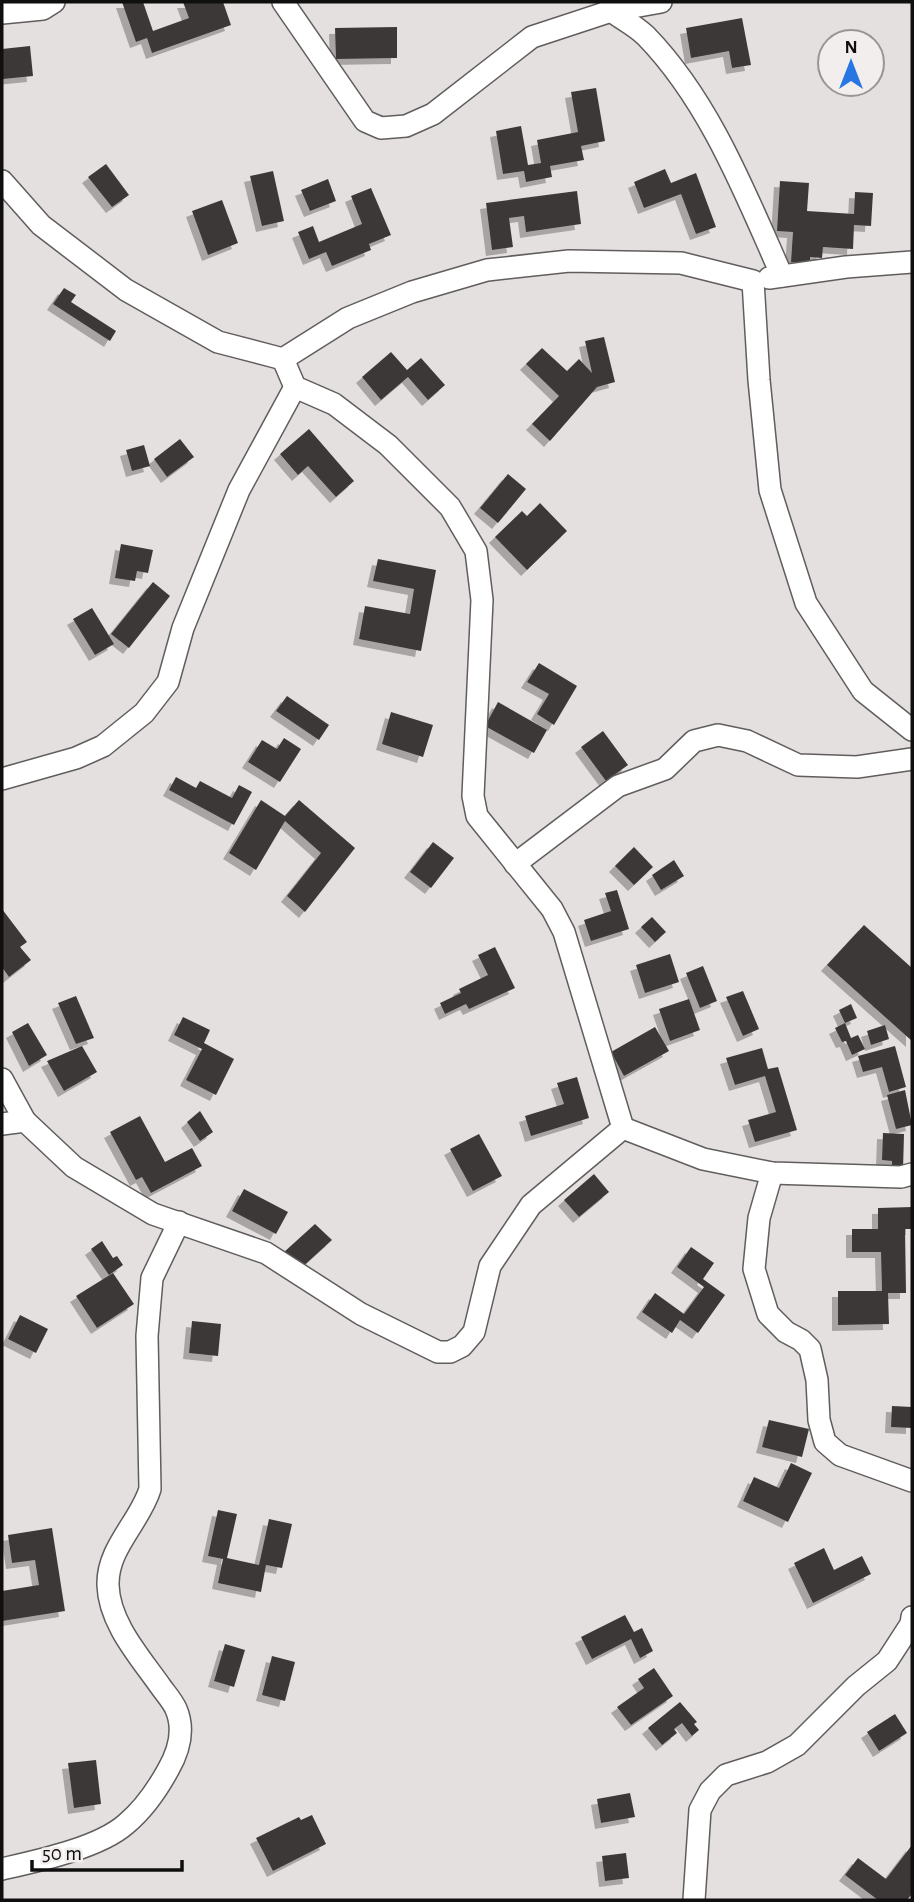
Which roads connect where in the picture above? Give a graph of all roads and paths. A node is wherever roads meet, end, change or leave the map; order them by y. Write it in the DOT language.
graph roads {
  1 [pos="54,2"];
  2 [pos="283,2"];
  3 [pos="661,2"];
  4 [pos="610,6"];
  5 [pos="2,13"];
  6 [pos="2,181"];
  7 [pos="912,262"];
  8 [pos="782,276"];
  9 [pos="753,281"];
  10 [pos="283,359"];
  11 [pos="295,387"];
  12 [pos="912,730"];
  13 [pos="912,759"];
  14 [pos="2,779"];
  15 [pos="515,864"];
  16 [pos="2,1079"];
  17 [pos="25,1121"];
  18 [pos="2,1124"];
  19 [pos="623,1128"];
  20 [pos="772,1173"];
  21 [pos="912,1174"];
  22 [pos="179,1222"];
  23 [pos="912,1481"];
  24 [pos="912,1617"];
  25 [pos="2,1869"];
  26 [pos="694,1900"];
  1 -- 5 [label="street"];
  2 -- 4 [label="street"];
  3 -- 4 [label="street"];
  4 -- 8 [label="street"];
  6 -- 10 [label="street"];
  7 -- 8 [label="street"];
  8 -- 9 [label="street"];
  9 -- 10 [label="street"];
  9 -- 12 [label="street"];
  10 -- 11 [label="street"];
  11 -- 14 [label="street"];
  11 -- 15 [label="street"];
  13 -- 15 [label="street"];
  15 -- 19 [label="street"];
  16 -- 17 [label="street"];
  17 -- 18 [label="street"];
  17 -- 22 [label="street"];
  19 -- 20 [label="street"];
  19 -- 22 [label="street"];
  20 -- 21 [label="street"];
  20 -- 23 [label="street"];
  22 -- 25 [label="street"];
  24 -- 26 [label="street"];
}
